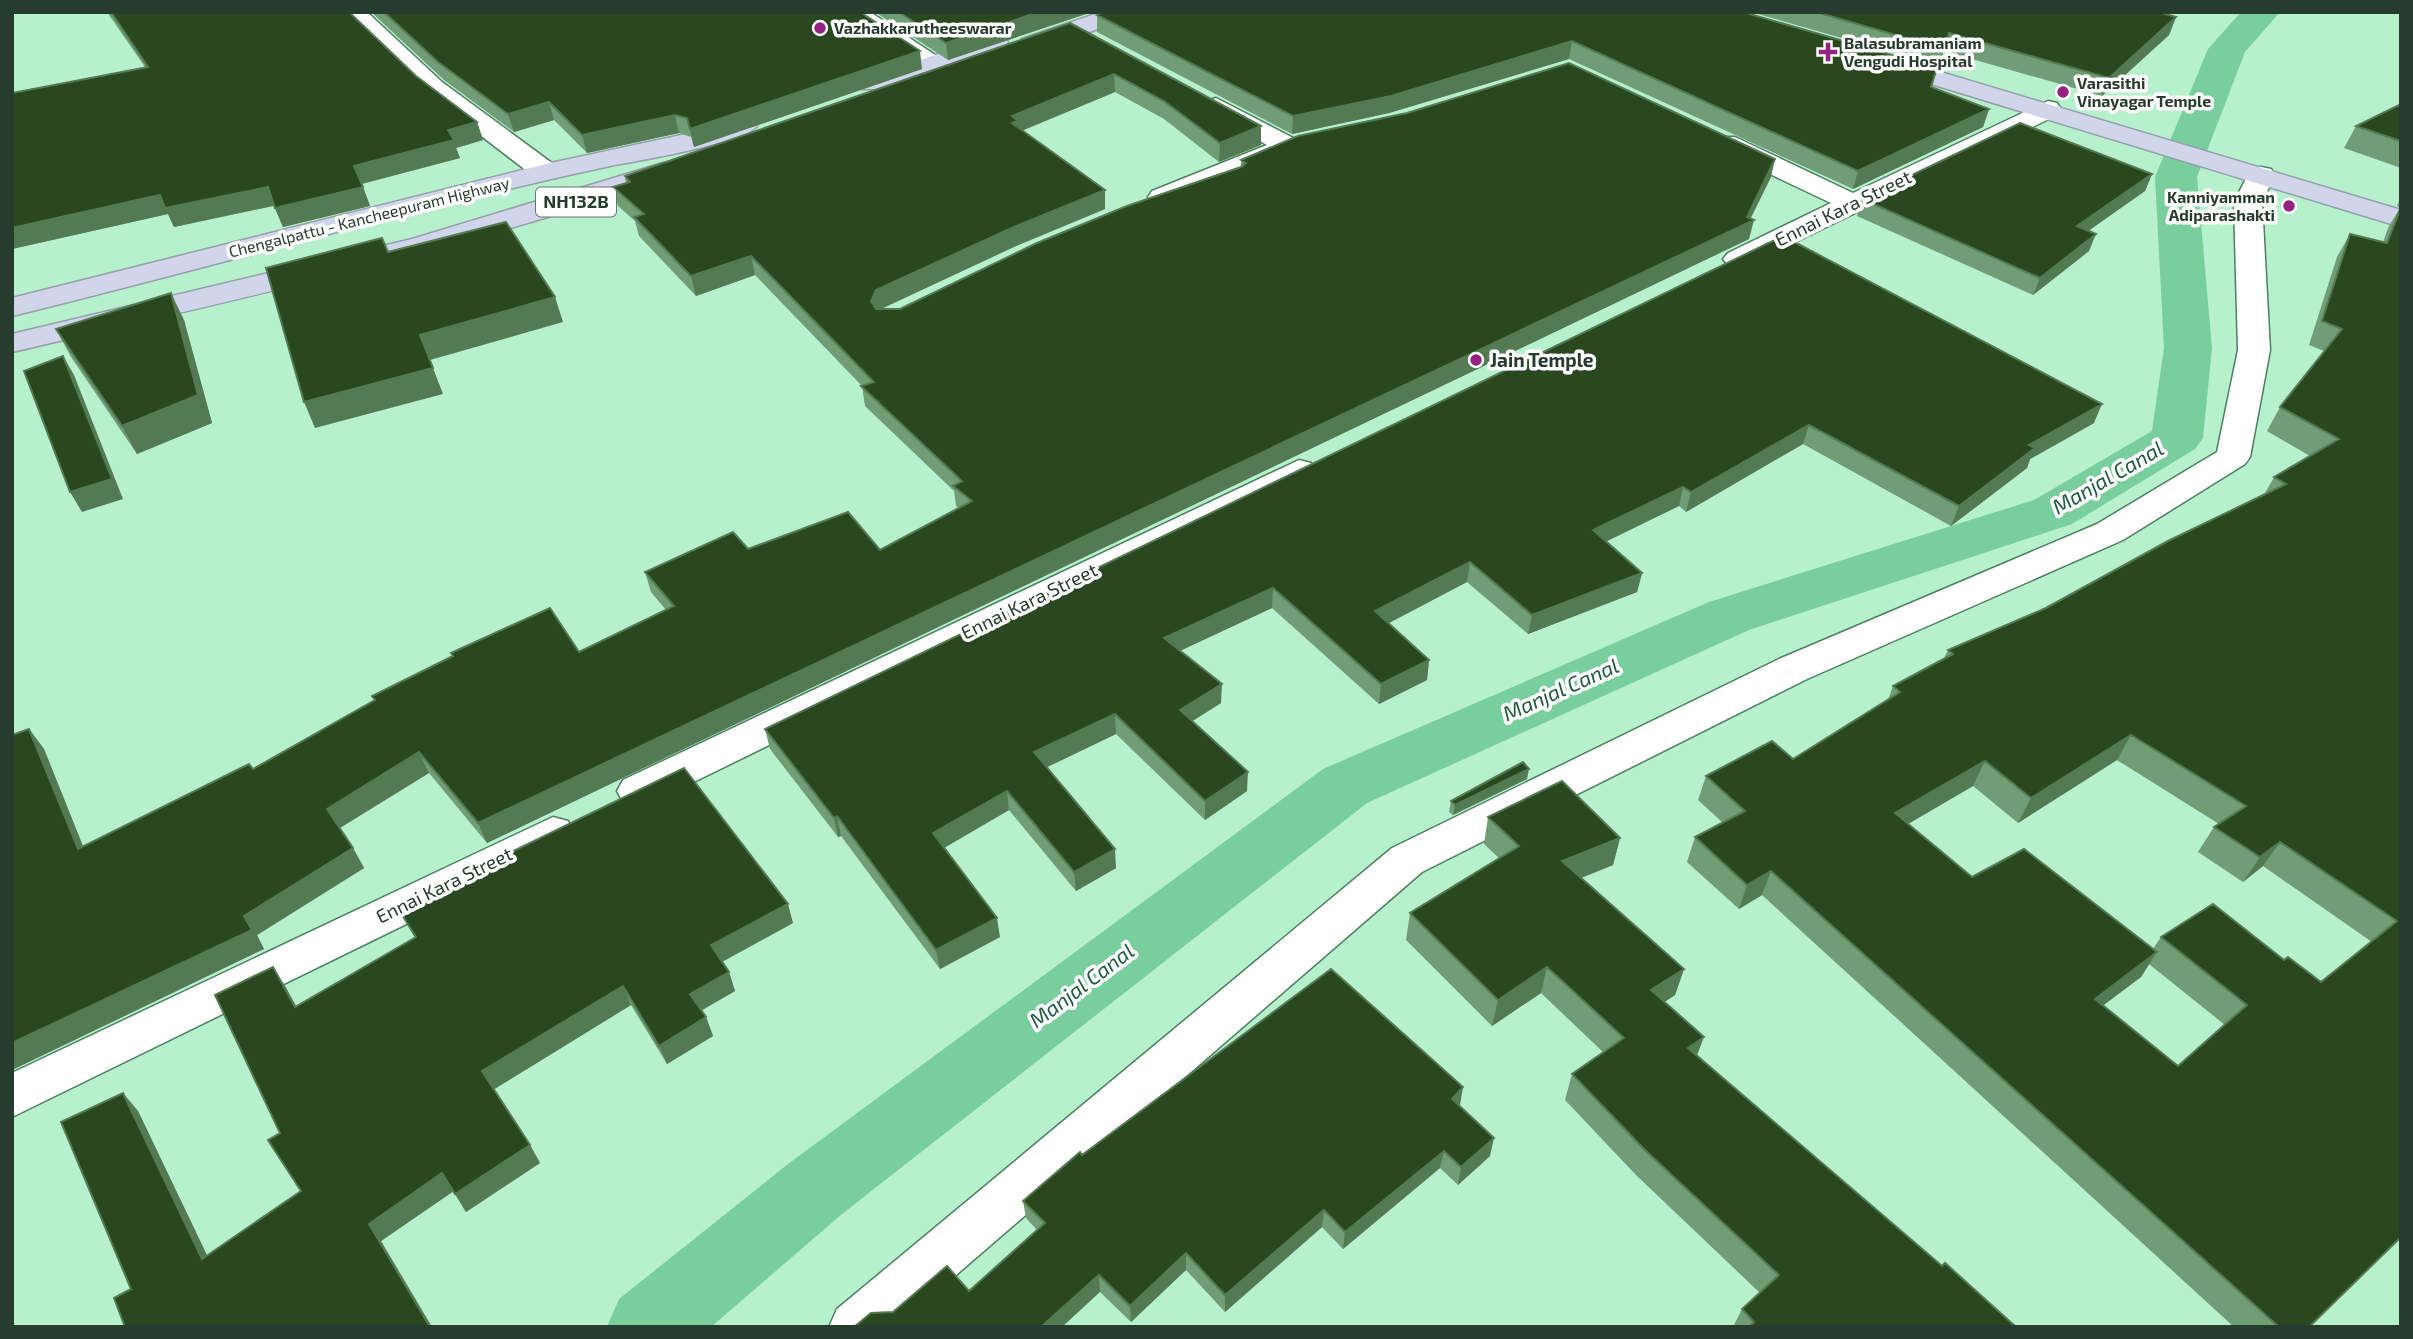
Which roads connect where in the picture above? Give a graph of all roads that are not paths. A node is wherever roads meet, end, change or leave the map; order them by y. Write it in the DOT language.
graph roads {
  1 [pos="353,12"];
  2 [pos="853,12"];
  3 [pos="1125,12"];
  4 [pos="1080,21"];
  5 [pos="1111,49"];
  6 [pos="941,67"];
  7 [pos="1194,94"];
  8 [pos="847,98"];
  9 [pos="2048,110"];
  10 [pos="1705,133"];
  11 [pos="1315,140"];
  12 [pos="2175,143"];
  13 [pos="1289,146"];
  14 [pos="2255,169"];
  15 [pos="546,172"];
  16 [pos="1853,203"];
  17 [pos="1143,205"];
  18 [pos="2401,206"];
  19 [pos="2401,219"];
  20 [pos="1704,275"];
  21 [pos="12,307"];
  22 [pos="12,343"];
  23 [pos="1331,455"];
  24 [pos="12,1096"];
  25 [pos="856,1327"];
  1 -- 15 [label="street"];
  2 -- 6 [label="street"];
  3 -- 4 [label="highway"];
  4 -- 5 [label="street"];
  4 -- 6 [label="highway"];
  6 -- 8 [label="highway"];
  7 -- 13 [label="street"];
  9 -- 12 [label="highway"];
  9 -- 12 [label="highway"];
  9 -- 16 [label="street, Ennai Kara Street"];
  10 -- 16 [label="street"];
  11 -- 13 [label="street"];
  12 -- 14 [label="highway"];
  13 -- 17 [label="street"];
  14 -- 18 [label="highway"];
  14 -- 19 [label="highway"];
  14 -- 25 [label="street"];
  15 -- 21 [label="highway, Chengalpattu - Kancheepuram Highway / NH132B"];
  15 -- 22 [label="highway, Chengalpattu - Kancheepuram Highway / NH132B"];
  16 -- 20 [label="street, Ennai Kara Street"];
  23 -- 24 [label="street, Ennai Kara Street"];
}
